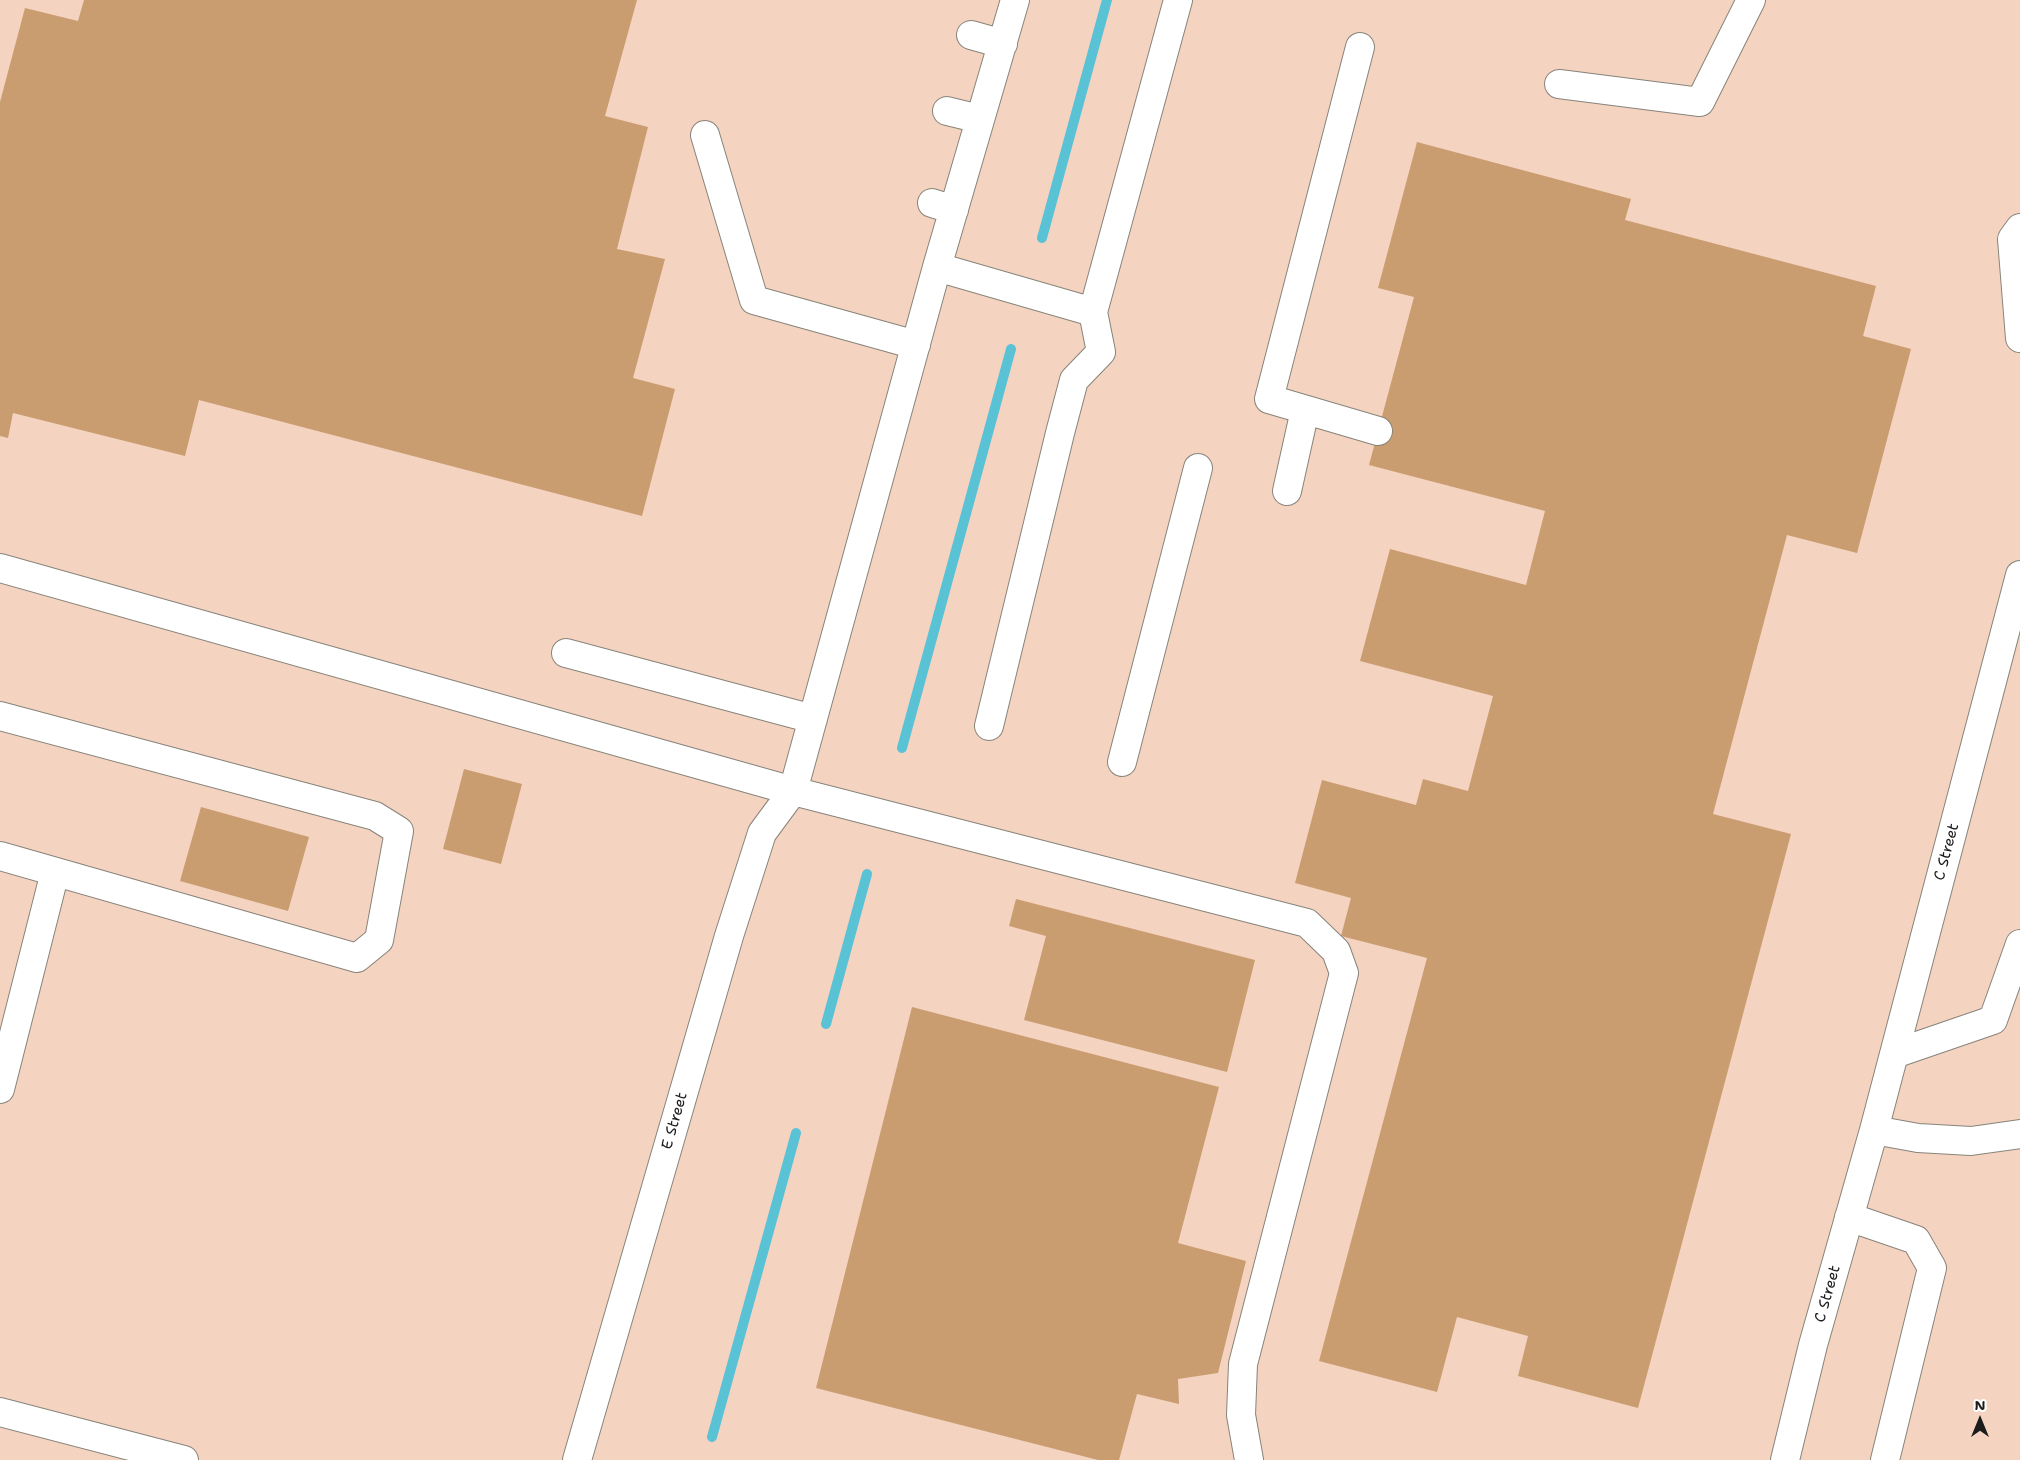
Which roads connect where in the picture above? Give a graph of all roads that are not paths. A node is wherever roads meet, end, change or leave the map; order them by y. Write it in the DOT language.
graph roads {
  1 [pos="1015,0"];
  2 [pos="1178,0"];
  3 [pos="1750,0"];
  4 [pos="971,35"];
  5 [pos="1003,44"];
  6 [pos="1360,47"];
  7 [pos="1559,84"];
  8 [pos="948,111"];
  9 [pos="980,119"];
  10 [pos="705,135"];
  11 [pos="2020,228"];
  12 [pos="937,267"];
  13 [pos="1093,312"];
  14 [pos="2020,338"];
  15 [pos="916,344"];
  16 [pos="1305,410"];
  17 [pos="1378,431"];
  18 [pos="1198,468"];
  19 [pos="1286,491"];
  20 [pos="0,568"];
  21 [pos="2020,574"];
  22 [pos="2016,611"];
  23 [pos="566,653"];
  24 [pos="0,716"];
  25 [pos="813,719"];
  26 [pos="989,726"];
  27 [pos="1122,762"];
  28 [pos="794,791"];
  29 [pos="6,858"];
  30 [pos="55,872"];
  31 [pos="2020,944"];
  32 [pos="2015,969"];
  33 [pos="1894,1054"];
  34 [pos="0,1088"];
  35 [pos="1874,1130"];
  36 [pos="2020,1134"];
  37 [pos="1849,1217"];
  38 [pos="0,1412"];
  39 [pos="184,1460"];
  40 [pos="577,1460"];
  41 [pos="1249,1460"];
  42 [pos="1785,1460"];
  43 [pos="1885,1460"];
  1 -- 5 [label="street"];
  2 -- 13 [label="street"];
  3 -- 7 [label="street"];
  4 -- 5 [label="street"];
  5 -- 9 [label="street"];
  6 -- 16 [label="street"];
  8 -- 9 [label="street"];
  9 -- 12 [label="street"];
  10 -- 15 [label="street"];
  11 -- 14 [label="street"];
  12 -- 13 [label="street"];
  12 -- 15 [label="street"];
  13 -- 26 [label="street"];
  15 -- 25 [label="street"];
  16 -- 17 [label="street"];
  16 -- 19 [label="street"];
  18 -- 27 [label="street"];
  20 -- 28 [label="street"];
  21 -- 22 [label="street, C Street"];
  22 -- 33 [label="street, C Street"];
  23 -- 25 [label="street"];
  24 -- 30 [label="street"];
  25 -- 28 [label="street"];
  28 -- 40 [label="street, E Street"];
  28 -- 41 [label="street"];
  29 -- 30 [label="street"];
  30 -- 34 [label="street"];
  31 -- 32 [label="street"];
  32 -- 33 [label="street"];
  33 -- 35 [label="street, C Street"];
  35 -- 36 [label="street"];
  35 -- 37 [label="street, C Street"];
  37 -- 42 [label="street, C Street"];
  37 -- 43 [label="street"];
  38 -- 39 [label="street"];
}
